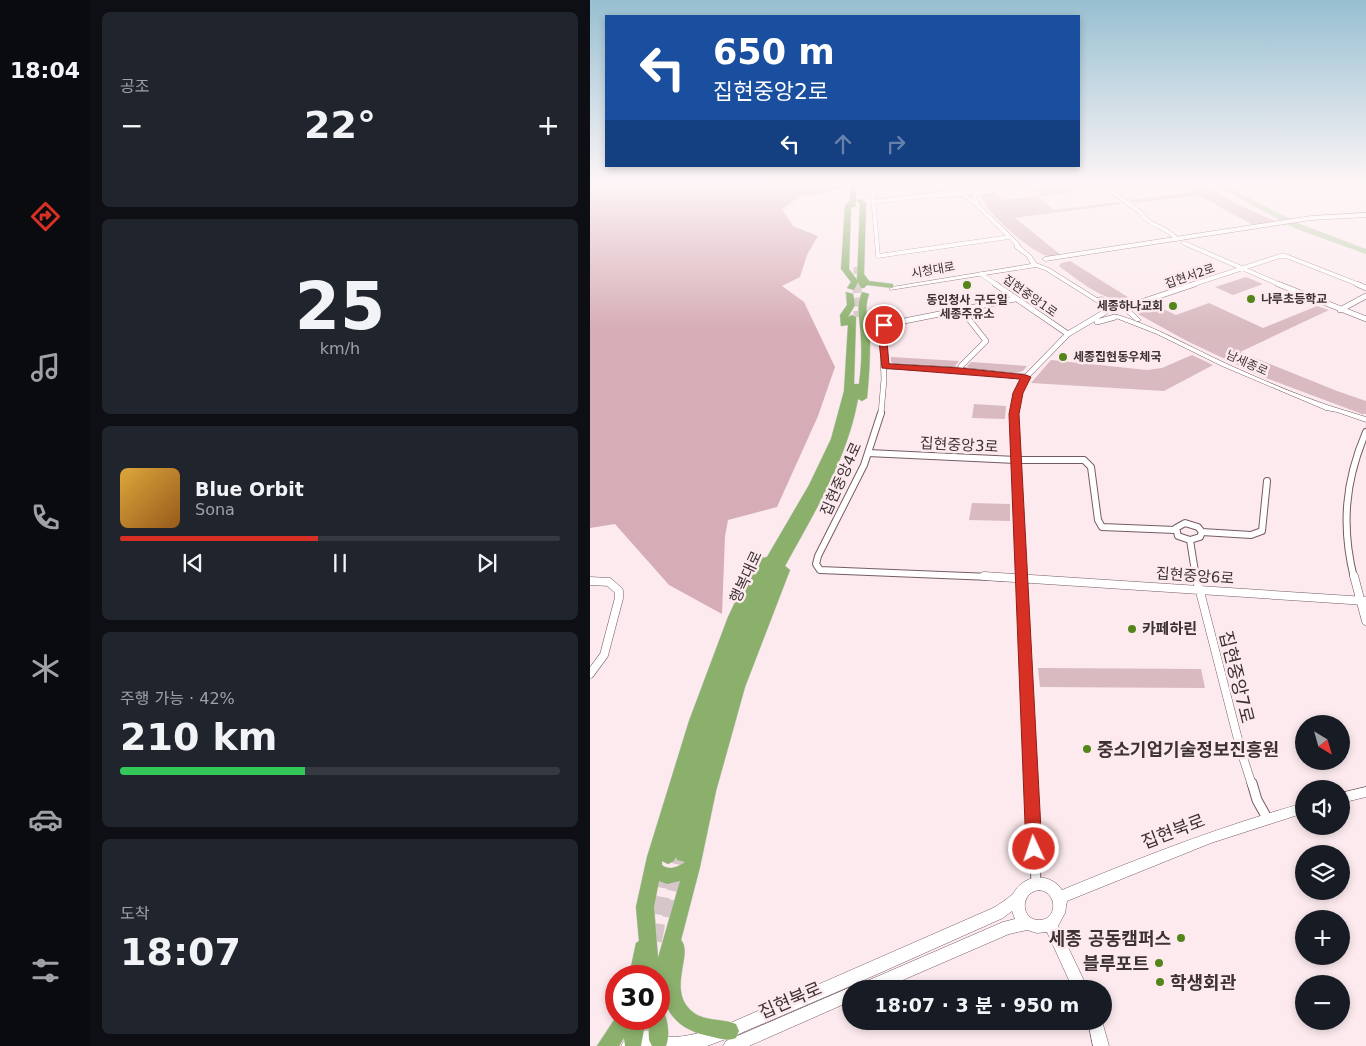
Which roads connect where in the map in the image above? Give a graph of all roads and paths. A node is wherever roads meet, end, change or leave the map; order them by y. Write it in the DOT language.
graph roads {
  1 [pos="851,232"];
  2 [pos="859,232"];
  3 [pos="876,232"];
  4 [pos="1004,232"];
  5 [pos="1171,232"];
  6 [pos="1174,232"];
  7 [pos="1227,232"];
  8 [pos="1238,232"];
  9 [pos="1009,237"];
  10 [pos="1188,237"];
  11 [pos="1194,240"];
  12 [pos="1181,241"];
  13 [pos="1017,244"];
  14 [pos="1215,256"];
  15 [pos="1047,261"];
  16 [pos="1035,263"];
  17 [pos="854,267"];
  18 [pos="1243,269"];
  19 [pos="981,274"];
  20 [pos="891,287"];
  21 [pos="1366,288"];
  22 [pos="866,290"];
  23 [pos="849,291"];
  24 [pos="1161,296"];
  25 [pos="1366,296"];
  26 [pos="1015,299"];
  27 [pos="1116,306"];
  28 [pos="961,309"];
  29 [pos="1106,310"];
  30 [pos="1340,310"];
  31 [pos="1129,312"];
  32 [pos="854,316"];
  33 [pos="1117,317"];
  34 [pos="1366,319"];
  35 [pos="1159,333"];
  36 [pos="1066,337"];
  37 [pos="885,366"];
  38 [pos="960,370"];
  39 [pos="1026,377"];
  40 [pos="1364,421"];
  41 [pos="1366,432"];
  42 [pos="868,453"];
  43 [pos="1016,460"];
  44 [pos="1267,481"];
  45 [pos="819,484"];
  46 [pos="1175,530"];
  47 [pos="1202,532"];
  48 [pos="1190,540"];
  49 [pos="785,544"];
  50 [pos="1022,578"];
  51 [pos="590,580"];
  52 [pos="1198,590"];
  53 [pos="1363,601"];
  54 [pos="1366,620"];
  55 [pos="590,674"];
  56 [pos="1366,792"];
  57 [pos="1350,796"];
  58 [pos="1295,810"];
  59 [pos="1267,818"];
  60 [pos="668,856"];
  61 [pos="688,866"];
  62 [pos="653,868"];
  63 [pos="1036,884"];
  64 [pos="1018,898"];
  65 [pos="1059,898"];
  66 [pos="645,907"];
  67 [pos="1028,923"];
  68 [pos="1050,924"];
  69 [pos="639,965"];
  70 [pos="648,965"];
  71 [pos="664,965"];
  72 [pos="885,980"];
  73 [pos="1077,980"];
  74 [pos="842,997"];
  75 [pos="618,1030"];
  76 [pos="634,1030"];
  77 [pos="659,1030"];
  78 [pos="1097,1030"];
  79 [pos="735,1039"];
  80 [pos="631,1044"];
  81 [pos="662,1044"];
  82 [pos="607,1046"];
  83 [pos="1101,1046"];
  1 -- 17 [label="highway"];
  2 -- 17 [label="highway"];
  3 -- 9 [label="street"];
  4 -- 9 [label="street"];
  5 -- 12 [label="street"];
  6 -- 10 [label="street"];
  7 -- 10 [label="street"];
  8 -- 11 [label="street"];
  9 -- 13 [label="street"];
  10 -- 11 [label="street"];
  10 -- 12 [label="street"];
  11 -- 12 [label="street"];
  11 -- 14 [label="street"];
  12 -- 14 [label="street"];
  12 -- 15 [label="street"];
  13 -- 15 [label="street"];
  13 -- 16 [label="street"];
  14 -- 18 [label="street"];
  15 -- 16 [label="street"];
  15 -- 27 [label="street"];
  16 -- 19 [label="street, 시청대로"];
  16 -- 20 [label="street, 시청대로"];
  16 -- 29 [label="street"];
  17 -- 20 [label="highway"];
  17 -- 22 [label="highway"];
  17 -- 23 [label="highway"];
  18 -- 21 [label="street, 집현서2로"];
  18 -- 24 [label="street, 집현서2로"];
  18 -- 30 [label="street"];
  19 -- 20 [label="street, 시청대로"];
  19 -- 26 [label="street, 집현중앙1로"];
  20 -- 22 [label="highway"];
  20 -- 32 [label="highway"];
  22 -- 23 [label="highway"];
  22 -- 32 [label="highway"];
  23 -- 32 [label="highway"];
  24 -- 27 [label="street, 집현서2로"];
  24 -- 31 [label="street, 집현서2로"];
  25 -- 30 [label="street"];
  26 -- 28 [label="street, 집현중앙4로"];
  26 -- 36 [label="street, 집현중앙1로"];
  27 -- 29 [label="street"];
  27 -- 31 [label="street, 남세종로"];
  28 -- 37 [label="street, 집현중앙4로"];
  28 -- 38 [label="street"];
  29 -- 33 [label="street, 남세종로"];
  29 -- 36 [label="street"];
  30 -- 34 [label="street"];
  31 -- 33 [label="street"];
  31 -- 35 [label="street, 남세종로"];
  32 -- 45 [label="highway, 행복대로"];
  32 -- 45 [label="highway"];
  33 -- 35 [label="street, 남세종로"];
  33 -- 36 [label="street"];
  35 -- 40 [label="street, 남세종로"];
  36 -- 39 [label="street"];
  37 -- 38 [label="street"];
  37 -- 42 [label="street, 집현중앙4로"];
  38 -- 39 [label="street"];
  39 -- 43 [label="street"];
  40 -- 41 [label="street"];
  41 -- 53 [label="street"];
  42 -- 43 [label="street, 집현중앙3로"];
  42 -- 50 [label="street, 집현중앙4로"];
  43 -- 46 [label="street, 집현중앙3로"];
  43 -- 50 [label="street"];
  44 -- 47 [label="street"];
  45 -- 49 [label="highway, 행복대로"];
  46 -- 47 [label="street"];
  46 -- 48 [label="street"];
  47 -- 48 [label="street"];
  48 -- 52 [label="street, 집현중앙7로"];
  49 -- 60 [label="highway, 행복대로"];
  49 -- 61 [label="highway"];
  49 -- 62 [label="highway"];
  50 -- 52 [label="street, 집현중앙6로"];
  50 -- 63 [label="street"];
  51 -- 55 [label="street"];
  52 -- 53 [label="street, 집현중앙6로"];
  52 -- 59 [label="street, 집현중앙7로"];
  53 -- 54 [label="street"];
  56 -- 57 [label="street"];
  58 -- 59 [label="street, 집현북로"];
  59 -- 65 [label="street, 집현북로"];
  61 -- 62 [label="highway"];
  61 -- 71 [label="highway"];
  61 -- 79 [label="highway"];
  62 -- 66 [label="highway"];
  63 -- 64 [label="street"];
  63 -- 65 [label="street"];
  64 -- 67 [label="street"];
  64 -- 79 [label="street"];
  65 -- 68 [label="street"];
  66 -- 69 [label="highway"];
  66 -- 70 [label="highway"];
  67 -- 68 [label="street"];
  67 -- 72 [label="street"];
  68 -- 73 [label="street"];
  74 -- 79 [label="street, 집현북로"];
  75 -- 82 [label="highway"];
  76 -- 80 [label="highway"];
  77 -- 81 [label="highway"];
  78 -- 83 [label="street"];
  79 -- 81 [label="street"];
  80 -- 81 [label="street"];
}
